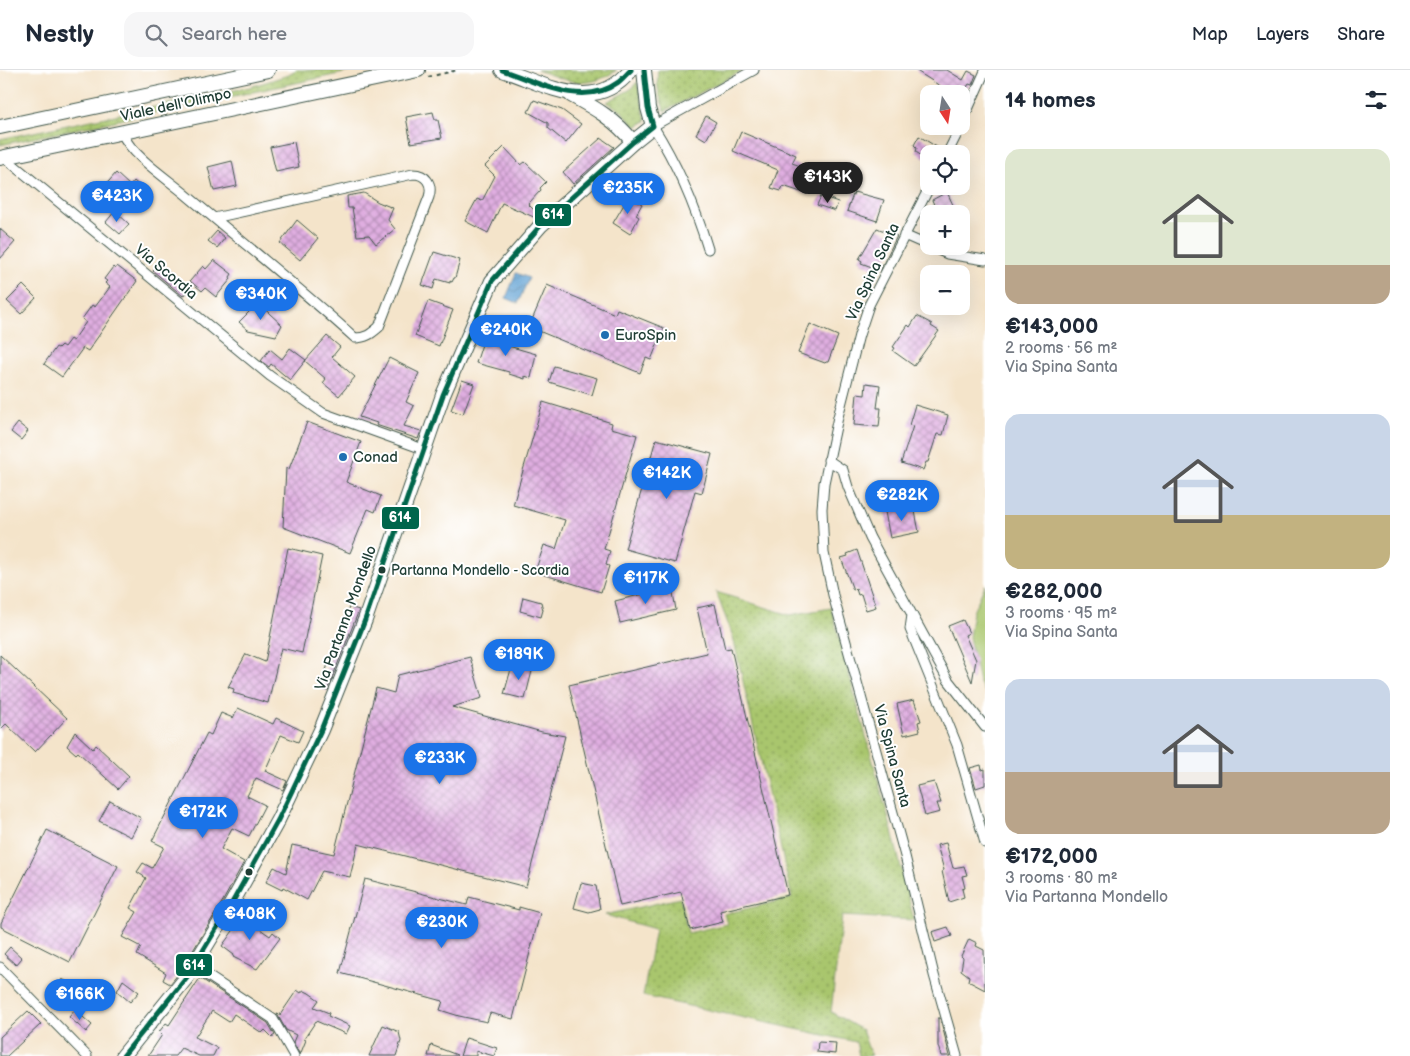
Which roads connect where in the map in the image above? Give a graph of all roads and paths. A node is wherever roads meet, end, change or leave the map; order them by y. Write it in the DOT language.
graph roads {
  1 [pos="268,70"];
  2 [pos="418,70"];
  3 [pos="502,70"];
  4 [pos="631,70"];
  5 [pos="644,70"];
  6 [pos="754,70"];
  7 [pos="985,71"];
  8 [pos="566,93"];
  9 [pos="970,105"];
  10 [pos="653,126"];
  11 [pos="0,127"];
  12 [pos="122,133"];
  13 [pos="633,142"];
  14 [pos="2,157"];
  15 [pos="925,195"];
  16 [pos="214,218"];
  17 [pos="904,235"];
  18 [pos="920,242"];
  19 [pos="708,249"];
  20 [pos="953,255"];
  21 [pos="985,260"];
  22 [pos="424,449"];
  23 [pos="828,460"];
  24 [pos="912,614"];
  25 [pos="985,727"];
  26 [pos="985,843"];
  27 [pos="193,966"];
  28 [pos="0,967"];
  29 [pos="87,1056"];
  30 [pos="123,1056"];
  31 [pos="294,1056"];
  32 [pos="957,1056"];
  1 -- 11 [label="main road, Viale dell'Olimpo"];
  2 -- 12 [label="main road, Viale dell'Olimpo"];
  3 -- 8 [label="main road"];
  4 -- 8 [label="main road"];
  5 -- 10 [label="main road"];
  6 -- 10 [label="street, Via Partanna Mondello"];
  7 -- 9 [label="street"];
  8 -- 13 [label="main road"];
  10 -- 13 [label="main road, Via Partanna Mondello"];
  10 -- 19 [label="street"];
  12 -- 14 [label="main road, Viale dell'Olimpo"];
  12 -- 16 [label="street"];
  13 -- 22 [label="main road, Via Partanna Mondello"];
  14 -- 22 [label="street, Via Scordia"];
  15 -- 17 [label="street, Via Spina Santa"];
  16 -- 16 [label="street"];
  17 -- 18 [label="street"];
  17 -- 23 [label="street, Via Spina Santa"];
  20 -- 21 [label="street"];
  22 -- 27 [label="main road, Via Partanna Mondello"];
  23 -- 24 [label="street"];
  23 -- 32 [label="street, Via Spina Santa"];
  24 -- 25 [label="street"];
  24 -- 26 [label="street"];
  27 -- 30 [label="main road, Via Partanna Mondello"];
  27 -- 31 [label="street"];
  28 -- 29 [label="street"];
}
